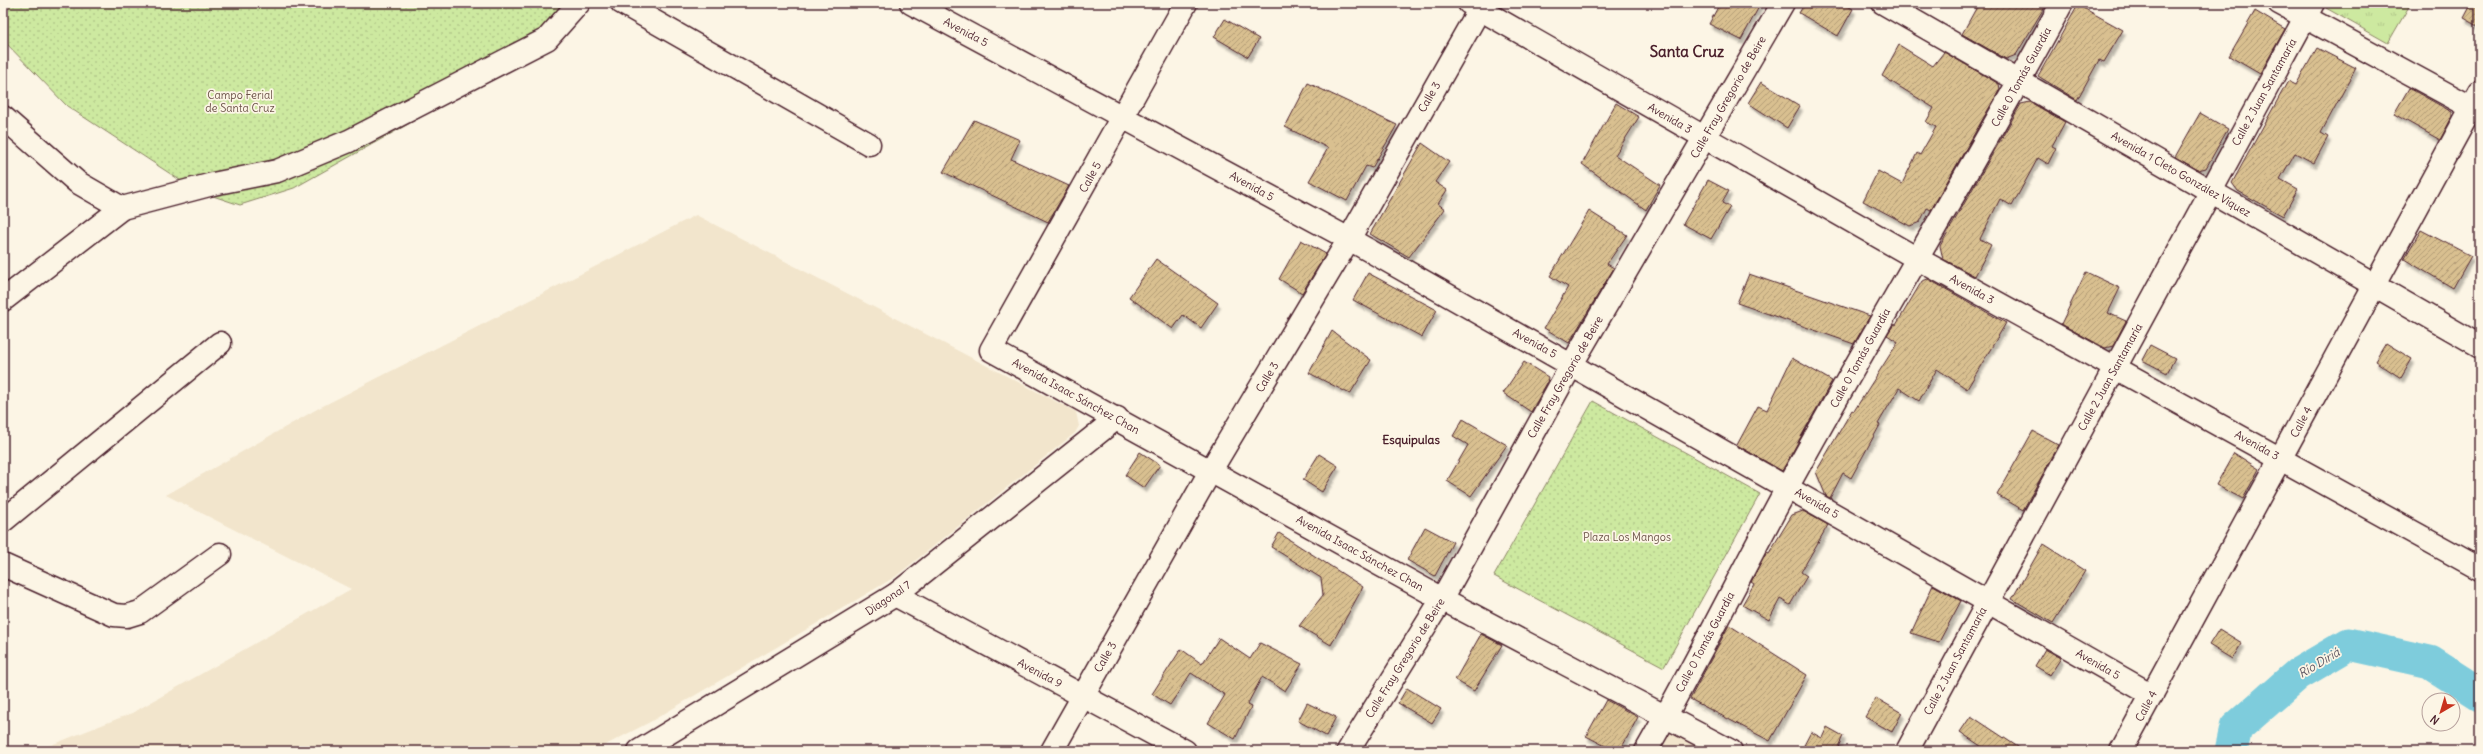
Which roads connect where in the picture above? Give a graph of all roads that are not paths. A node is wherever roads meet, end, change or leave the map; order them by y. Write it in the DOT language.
graph roads {
  1 [pos="580,3"];
  2 [pos="622,3"];
  3 [pos="911,3"];
  4 [pos="1186,3"];
  5 [pos="1783,3"];
  6 [pos="1883,3"];
  7 [pos="2062,3"];
  8 [pos="2279,3"];
  9 [pos="1477,5"];
  10 [pos="2309,10"];
  11 [pos="2020,81"];
  12 [pos="2477,104"];
  13 [pos="1124,116"];
  14 [pos="3,117"];
  15 [pos="1704,138"];
  16 [pos="869,144"];
  17 [pos="2210,191"];
  18 [pos="122,208"];
  19 [pos="1349,239"];
  20 [pos="1916,258"];
  21 [pos="2375,285"];
  22 [pos="3,300"];
  23 [pos="220,343"];
  24 [pos="2480,346"];
  25 [pos="991,350"];
  26 [pos="1572,364"];
  27 [pos="2116,368"];
  28 [pos="1117,418"];
  29 [pos="2281,458"];
  30 [pos="1211,470"];
  31 [pos="1788,486"];
  32 [pos="3,521"];
  33 [pos="220,554"];
  34 [pos="3,565"];
  35 [pos="2480,568"];
  36 [pos="895,595"];
  37 [pos="1442,599"];
  38 [pos="1988,600"];
  39 [pos="2152,695"];
  40 [pos="1083,696"];
  41 [pos="1665,717"];
  42 [pos="647,750"];
  43 [pos="1052,751"];
  44 [pos="1185,751"];
  45 [pos="1348,751"];
  46 [pos="1646,751"];
  47 [pos="1731,751"];
  48 [pos="1907,751"];
  49 [pos="2121,751"];
  1 -- 18 [label="street"];
  2 -- 16 [label="street"];
  3 -- 13 [label="street, Avenida 5"];
  4 -- 13 [label="street, Calle 5"];
  5 -- 15 [label="street, Calle Fray Gregorio de Beire"];
  6 -- 11 [label="street, Avenida 1 Cleto González Víquez"];
  7 -- 11 [label="street, Calle 0 Tomás Guardia"];
  8 -- 10 [label="street"];
  9 -- 15 [label="street, Avenida 3"];
  9 -- 19 [label="street, Calle 3"];
  10 -- 12 [label="street"];
  10 -- 17 [label="street, Calle 2 Juan Santamaría"];
  11 -- 17 [label="street, Avenida 1 Cleto González Víquez"];
  11 -- 20 [label="street, Calle 0 Tomás Guardia"];
  12 -- 21 [label="street, Calle 4"];
  13 -- 19 [label="street, Avenida 5"];
  13 -- 25 [label="street, Calle 5"];
  14 -- 18 [label="street"];
  15 -- 20 [label="street, Avenida 3"];
  15 -- 26 [label="street, Calle Fray Gregorio de Beire"];
  17 -- 21 [label="street, Avenida 1 Cleto González Víquez"];
  17 -- 27 [label="street, Calle 2 Juan Santamaría"];
  18 -- 22 [label="street"];
  19 -- 26 [label="street, Avenida 5"];
  19 -- 30 [label="street, Calle 3"];
  20 -- 27 [label="street, Avenida 3"];
  20 -- 31 [label="street, Calle 0 Tomás Guardia"];
  21 -- 24 [label="street, Avenida 1 Cleto González Víquez"];
  21 -- 29 [label="street, Calle 4"];
  23 -- 32 [label="street"];
  25 -- 28 [label="street, Avenida Isaac Sánchez Chan"];
  26 -- 31 [label="street, Avenida 5"];
  26 -- 37 [label="street, Calle Fray Gregorio de Beire"];
  27 -- 29 [label="street, Avenida 3"];
  27 -- 38 [label="street, Calle 2 Juan Santamaría"];
  28 -- 30 [label="street, Avenida Isaac Sánchez Chan"];
  28 -- 36 [label="street, Diagonal 7"];
  29 -- 35 [label="street, Avenida 3"];
  29 -- 39 [label="street, Calle 4"];
  30 -- 37 [label="street, Avenida Isaac Sánchez Chan"];
  30 -- 40 [label="street, Calle 3"];
  31 -- 38 [label="street, Avenida 5"];
  31 -- 41 [label="street, Calle 0 Tomás Guardia"];
  33 -- 34 [label="street"];
  36 -- 40 [label="street, Avenida 9"];
  36 -- 42 [label="street, Diagonal 7"];
  37 -- 41 [label="street, Avenida Isaac Sánchez Chan"];
  37 -- 45 [label="street, Calle Fray Gregorio de Beire"];
  38 -- 39 [label="street, Avenida 5"];
  38 -- 48 [label="street, Calle 2 Juan Santamaría"];
  39 -- 49 [label="street, Calle 4"];
  40 -- 43 [label="street, Calle 3"];
  40 -- 44 [label="street, Avenida 9"];
  41 -- 46 [label="street, Calle 0 Tomás Guardia"];
  41 -- 47 [label="street, Avenida Isaac Sánchez Chan"];
}
